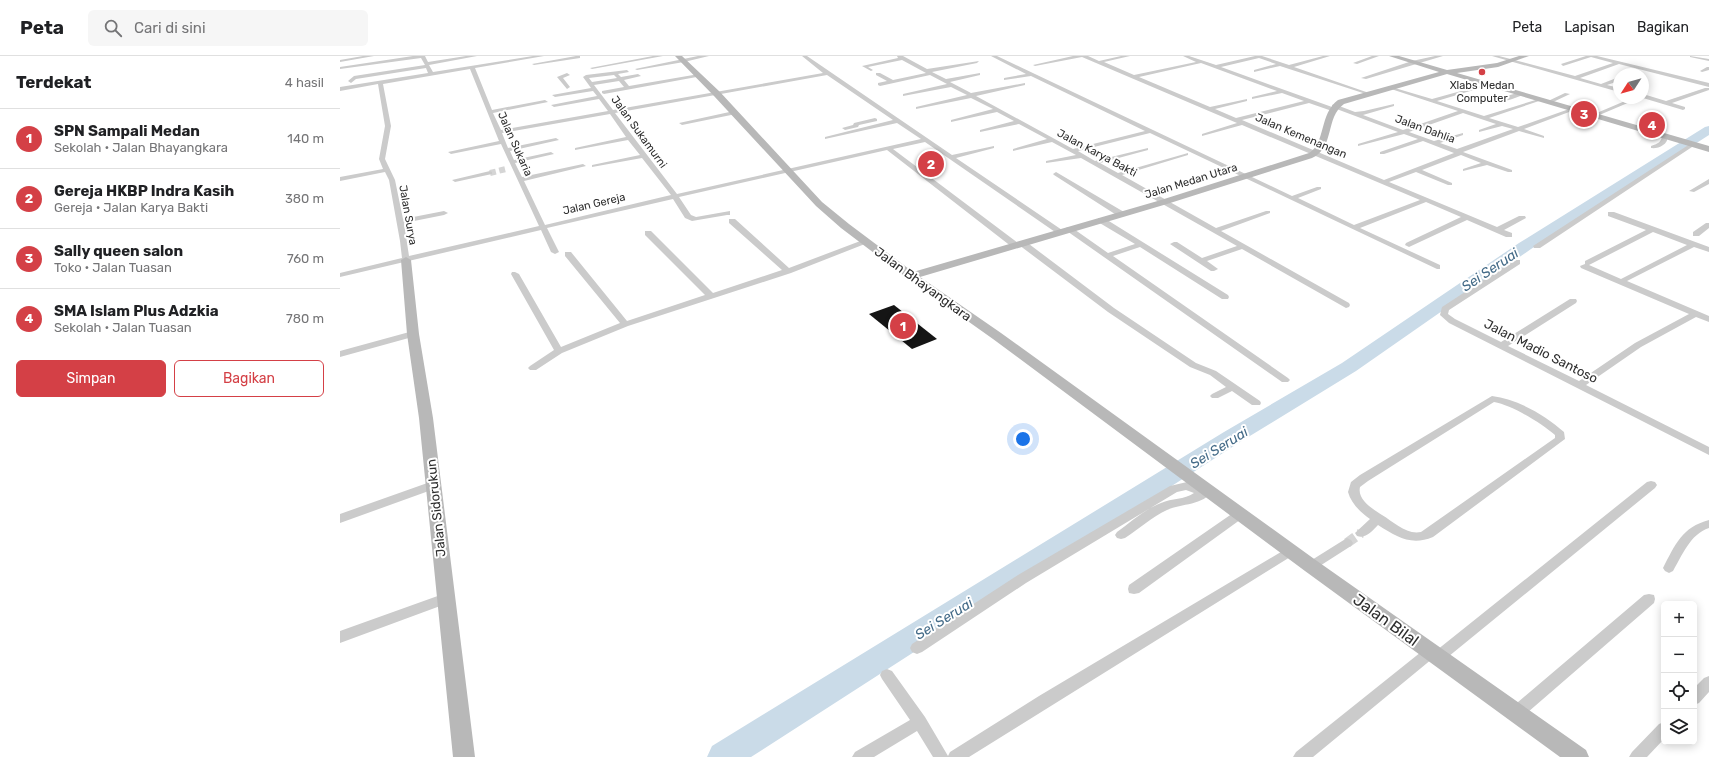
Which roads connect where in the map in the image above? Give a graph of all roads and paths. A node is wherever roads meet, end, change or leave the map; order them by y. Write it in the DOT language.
graph roads {
  1 [pos="372,56"];
  2 [pos="475,56"];
  3 [pos="542,56"];
  4 [pos="578,56"];
  5 [pos="661,56"];
  6 [pos="707,56"];
  7 [pos="806,56"];
  8 [pos="993,56"];
  9 [pos="1080,56"];
  10 [pos="1128,56"];
  11 [pos="1199,56"];
  12 [pos="1258,56"];
  13 [pos="1328,56"];
  14 [pos="1377,56"];
  15 [pos="1392,56"];
  16 [pos="1441,56"];
  17 [pos="1494,56"];
  18 [pos="1526,56"];
  19 [pos="1591,56"];
  20 [pos="1622,56"];
  21 [pos="1692,56"];
  22 [pos="901,57"];
  23 [pos="1087,57"];
  24 [pos="1187,57"];
  25 [pos="527,59"];
  26 [pos="682,59"];
  27 [pos="1099,59"];
  28 [pos="340,60"];
  29 [pos="1608,60"];
  30 [pos="1709,60"];
  31 [pos="1512,61"];
  32 [pos="426,62"];
  33 [pos="977,62"];
  34 [pos="1201,62"];
  35 [pos="1414,62"];
  36 [pos="1355,63"];
  37 [pos="1618,63"];
  38 [pos="1281,64"];
  39 [pos="1035,65"];
  40 [pos="1563,65"];
  41 [pos="1216,67"];
  42 [pos="1288,67"];
  43 [pos="340,68"];
  44 [pos="472,68"];
  45 [pos="592,68"];
  46 [pos="1709,68"];
  47 [pos="636,69"];
  48 [pos="871,70"];
  49 [pos="1256,70"];
  50 [pos="627,71"];
  51 [pos="1702,71"];
  52 [pos="929,72"];
  53 [pos="1447,72"];
  54 [pos="340,73"];
  55 [pos="611,73"];
  56 [pos="431,74"];
  57 [pos="567,74"];
  58 [pos="826,74"];
  59 [pos="878,74"];
  60 [pos="978,74"];
  61 [pos="1032,74"];
  62 [pos="638,76"];
  63 [pos="699,76"];
  64 [pos="1134,77"];
  65 [pos="1364,78"];
  66 [pos="1575,78"];
  67 [pos="1006,79"];
  68 [pos="620,80"];
  69 [pos="351,81"];
  70 [pos="891,81"];
  71 [pos="945,81"];
  72 [pos="1613,81"];
  73 [pos="380,82"];
  74 [pos="592,84"];
  75 [pos="880,84"];
  76 [pos="1023,84"];
  77 [pos="1488,84"];
  78 [pos="952,85"];
  79 [pos="1602,85"];
  80 [pos="567,87"];
  81 [pos="1708,87"];
  82 [pos="628,88"];
  83 [pos="1390,88"];
  84 [pos="1613,88"];
  85 [pos="340,89"];
  86 [pos="552,90"];
  87 [pos="1282,91"];
  88 [pos="1453,92"];
  89 [pos="717,94"];
  90 [pos="1367,94"];
  91 [pos="1521,94"];
  92 [pos="1567,94"];
  93 [pos="555,95"];
  94 [pos="603,95"];
  95 [pos="905,95"];
  96 [pos="972,95"];
  97 [pos="1254,98"];
  98 [pos="1649,98"];
  99 [pos="1427,99"];
  100 [pos="1540,99"];
  101 [pos="1246,100"];
  102 [pos="1434,100"];
  103 [pos="1491,100"];
  104 [pos="1309,101"];
  105 [pos="545,102"];
  106 [pos="1549,102"];
  107 [pos="1666,103"];
  108 [pos="1622,104"];
  109 [pos="554,105"];
  110 [pos="1392,105"];
  111 [pos="1333,107"];
  112 [pos="918,108"];
  113 [pos="1683,108"];
  114 [pos="1209,109"];
  115 [pos="1574,109"];
  116 [pos="997,110"];
  117 [pos="611,111"];
  118 [pos="1463,111"];
  119 [pos="490,112"];
  120 [pos="734,113"];
  121 [pos="1355,113"];
  122 [pos="1595,115"];
  123 [pos="892,116"];
  124 [pos="1483,118"];
  125 [pos="898,120"];
  126 [pos="953,121"];
  127 [pos="1239,121"];
  128 [pos="1018,122"];
  129 [pos="682,123"];
  130 [pos="1501,124"];
  131 [pos="1200,128"];
  132 [pos="1518,130"];
  133 [pos="982,131"];
  134 [pos="1151,131"];
  135 [pos="1481,131"];
  136 [pos="499,132"];
  137 [pos="1211,132"];
  138 [pos="1403,132"];
  139 [pos="1461,134"];
  140 [pos="1204,135"];
  141 [pos="1665,136"];
  142 [pos="630,138"];
  143 [pos="1542,138"];
  144 [pos="1423,139"];
  145 [pos="556,140"];
  146 [pos="926,140"];
  147 [pos="1051,140"];
  148 [pos="503,142"];
  149 [pos="1434,143"];
  150 [pos="1692,144"];
  151 [pos="1360,145"];
  152 [pos="992,146"];
  153 [pos="888,148"];
  154 [pos="1653,148"];
  155 [pos="577,149"];
  156 [pos="1146,149"];
  157 [pos="1709,149"];
  158 [pos="506,150"];
  159 [pos="1015,150"];
  160 [pos="1071,151"];
  161 [pos="451,152"];
  162 [pos="1459,152"];
  163 [pos="1382,153"];
  164 [pos="551,154"];
  165 [pos="1186,154"];
  166 [pos="1315,154"];
  167 [pos="644,156"];
  168 [pos="1080,156"];
  169 [pos="952,157"];
  170 [pos="1048,162"];
  171 [pos="1486,162"];
  172 [pos="1094,163"];
  173 [pos="513,165"];
  174 [pos="583,166"];
  175 [pos="594,166"];
  176 [pos="506,169"];
  177 [pos="386,170"];
  178 [pos="787,170"];
  179 [pos="1416,170"];
  180 [pos="1464,170"];
  181 [pos="1510,171"];
  182 [pos="490,173"];
  183 [pos="1056,174"];
  184 [pos="1117,175"];
  185 [pos="1247,176"];
  186 [pos="340,179"];
  187 [pos="455,180"];
  188 [pos="520,180"];
  189 [pos="1709,181"];
  190 [pos="1384,182"];
  191 [pos="1450,184"];
  192 [pos="1319,188"];
  193 [pos="1692,191"];
  194 [pos="675,196"];
  195 [pos="1292,198"];
  196 [pos="1426,200"];
  197 [pos="1164,202"];
  198 [pos="1268,212"];
  199 [pos="444,213"];
  200 [pos="727,213"];
  201 [pos="1121,214"];
  202 [pos="1611,214"];
  203 [pos="1464,215"];
  204 [pos="1522,218"];
  205 [pos="1101,220"];
  206 [pos="732,221"];
  207 [pos="400,222"];
  208 [pos="1709,224"];
  209 [pos="1355,227"];
  210 [pos="543,228"];
  211 [pos="1653,229"];
  212 [pos="1064,230"];
  213 [pos="1498,230"];
  214 [pos="1215,231"];
  215 [pos="648,233"];
  216 [pos="1696,234"];
  217 [pos="1509,235"];
  218 [pos="866,242"];
  219 [pos="1407,243"];
  220 [pos="1019,244"];
  221 [pos="1174,244"];
  222 [pos="1694,244"];
  223 [pos="1140,245"];
  224 [pos="1537,246"];
  225 [pos="1242,247"];
  226 [pos="1709,250"];
  227 [pos="555,252"];
  228 [pos="568,254"];
  229 [pos="1106,256"];
  230 [pos="406,260"];
  231 [pos="1200,261"];
  232 [pos="1517,262"];
  233 [pos="1584,266"];
  234 [pos="1437,267"];
  235 [pos="1214,270"];
  236 [pos="788,271"];
  237 [pos="515,274"];
  238 [pos="340,275"];
  239 [pos="911,276"];
  240 [pos="1625,280"];
  241 [pos="711,296"];
  242 [pos="1225,297"];
  243 [pos="1572,301"];
  244 [pos="1346,305"];
  245 [pos="1696,313"];
  246 [pos="1709,319"];
  247 [pos="625,324"];
  248 [pos="413,334"];
  249 [pos="1502,346"];
  250 [pos="559,351"];
  251 [pos="340,354"];
  252 [pos="533,368"];
  253 [pos="1285,380"];
  254 [pos="1580,385"];
  255 [pos="1233,387"];
  256 [pos="1215,396"];
  257 [pos="1256,403"];
  258 [pos="1709,451"];
  259 [pos="433,485"];
  260 [pos="1651,485"];
  261 [pos="1202,487"];
  262 [pos="1240,514"];
  263 [pos="1379,518"];
  264 [pos="340,519"];
  265 [pos="1709,524"];
  266 [pos="1361,532"];
  267 [pos="1121,535"];
  268 [pos="1347,543"];
  269 [pos="1291,551"];
  270 [pos="1311,566"];
  271 [pos="1670,568"];
  272 [pos="1134,589"];
  273 [pos="446,598"];
  274 [pos="1649,599"];
  275 [pos="340,637"];
  276 [pos="917,648"];
  277 [pos="1434,654"];
  278 [pos="887,675"];
  279 [pos="1709,682"];
  280 [pos="1697,695"];
  281 [pos="1516,713"];
  282 [pos="920,722"];
  283 [pos="1661,732"];
  284 [pos="464,757"];
  285 [pos="860,757"];
  286 [pos="941,757"];
  287 [pos="955,757"];
  288 [pos="1302,757"];
  289 [pos="1578,757"];
  290 [pos="1637,757"];
  1 -- 28 [label="street"];
  2 -- 32 [label="street"];
  3 -- 25 [label="street"];
  4 -- 25 [label="street"];
  5 -- 45 [label="street"];
  6 -- 26 [label="street"];
  7 -- 58 [label="street"];
  8 -- 61 [label="street"];
  9 -- 39 [label="street"];
  10 -- 27 [label="street"];
  11 -- 24 [label="street"];
  12 -- 38 [label="street"];
  12 -- 41 [label="street"];
  13 -- 42 [label="street"];
  14 -- 36 [label="street"];
  15 -- 35 [label="street"];
  16 -- 35 [label="street"];
  17 -- 31 [label="street"];
  18 -- 31 [label="street"];
  19 -- 29 [label="street"];
  19 -- 40 [label="street"];
  20 -- 29 [label="street"];
  21 -- 30 [label="street"];
  22 -- 48 [label="street"];
  22 -- 52 [label="street, Jalan Karya Bakti"];
  23 -- 27 [label="street, Jalan Kemenangan"];
  24 -- 34 [label="street, Jalan Dahlia"];
  25 -- 44 [label="street"];
  26 -- 47 [label="street"];
  26 -- 63 [label="street, Jalan Bhayangkara"];
  27 -- 64 [label="street, Jalan Kemenangan"];
  29 -- 37 [label="street"];
  31 -- 53 [label="street"];
  31 -- 66 [label="street"];
  32 -- 43 [label="street"];
  32 -- 54 [label="street"];
  32 -- 56 [label="street"];
  32 -- 69 [label="street"];
  33 -- 52 [label="street"];
  34 -- 41 [label="street, Jalan Dahlia"];
  34 -- 64 [label="street"];
  35 -- 53 [label="street"];
  35 -- 65 [label="street"];
  37 -- 66 [label="street"];
  37 -- 81 [label="street"];
  38 -- 42 [label="street"];
  38 -- 49 [label="street"];
  41 -- 87 [label="street, Jalan Dahlia"];
  42 -- 90 [label="street"];
  44 -- 56 [label="street"];
  44 -- 119 [label="street, Jalan Sukaria"];
  46 -- 51 [label="street"];
  50 -- 55 [label="street"];
  52 -- 70 [label="street"];
  52 -- 71 [label="street, Jalan Karya Bakti"];
  53 -- 77 [label="street"];
  53 -- 83 [label="street"];
  55 -- 68 [label="street"];
  55 -- 74 [label="street"];
  56 -- 73 [label="street"];
  57 -- 80 [label="street"];
  58 -- 89 [label="street"];
  58 -- 123 [label="street"];
  59 -- 70 [label="street"];
  60 -- 71 [label="street"];
  61 -- 67 [label="street"];
  61 -- 134 [label="street"];
  62 -- 68 [label="street"];
  63 -- 82 [label="street"];
  63 -- 89 [label="street, Jalan Bhayangkara"];
  64 -- 114 [label="street, Jalan Kemenangan"];
  66 -- 79 [label="street"];
  68 -- 74 [label="street"];
  68 -- 82 [label="street"];
  70 -- 75 [label="street"];
  71 -- 78 [label="street, Jalan Karya Bakti"];
  72 -- 79 [label="street"];
  73 -- 85 [label="street"];
  73 -- 177 [label="street, Jalan Surya"];
  74 -- 80 [label="street"];
  74 -- 93 [label="street"];
  74 -- 94 [label="street, Jalan Sukamurni"];
  76 -- 96 [label="street"];
  77 -- 91 [label="street"];
  77 -- 102 [label="street"];
  78 -- 95 [label="street"];
  78 -- 96 [label="street, Jalan Karya Bakti"];
  79 -- 84 [label="street"];
  80 -- 86 [label="street"];
  81 -- 107 [label="street"];
  82 -- 94 [label="street"];
  83 -- 90 [label="street"];
  83 -- 99 [label="street"];
  87 -- 97 [label="street"];
  87 -- 104 [label="street, Jalan Dahlia"];
  88 -- 99 [label="street"];
  89 -- 117 [label="street"];
  89 -- 120 [label="street, Jalan Bhayangkara"];
  90 -- 111 [label="street"];
  91 -- 100 [label="street"];
  91 -- 103 [label="street"];
  92 -- 106 [label="street"];
  94 -- 109 [label="street"];
  94 -- 117 [label="street, Jalan Sukamurni"];
  96 -- 112 [label="street"];
  96 -- 116 [label="street, Jalan Karya Bakti"];
  98 -- 107 [label="street"];
  99 -- 118 [label="street"];
  100 -- 106 [label="street"];
  100 -- 124 [label="street"];
  101 -- 114 [label="street"];
  104 -- 111 [label="street, Jalan Dahlia"];
  104 -- 127 [label="street"];
  105 -- 119 [label="street"];
  106 -- 115 [label="street"];
  107 -- 113 [label="street"];
  108 -- 122 [label="street"];
  110 -- 121 [label="street"];
  111 -- 121 [label="street, Jalan Dahlia"];
  111 -- 166 [label="street"];
  114 -- 127 [label="street, Jalan Kemenangan"];
  115 -- 122 [label="street"];
  115 -- 132 [label="street"];
  116 -- 126 [label="street"];
  116 -- 128 [label="street, Jalan Karya Bakti"];
  117 -- 136 [label="street"];
  117 -- 142 [label="street, Jalan Sukamurni"];
  118 -- 124 [label="street"];
  118 -- 138 [label="street"];
  119 -- 136 [label="street, Jalan Sukaria"];
  120 -- 129 [label="street"];
  120 -- 178 [label="street, Jalan Bhayangkara"];
  121 -- 138 [label="street, Jalan Dahlia"];
  122 -- 141 [label="street"];
  123 -- 125 [label="street"];
  123 -- 125 [label="street"];
  124 -- 130 [label="street"];
  125 -- 146 [label="street"];
  127 -- 137 [label="street"];
  127 -- 166 [label="street, Jalan Kemenangan"];
  128 -- 133 [label="street"];
  128 -- 147 [label="street, Jalan Karya Bakti"];
  130 -- 132 [label="street"];
  130 -- 135 [label="street"];
  131 -- 137 [label="street"];
  132 -- 143 [label="street"];
  132 -- 162 [label="street"];
  134 -- 160 [label="street"];
  134 -- 185 [label="street"];
  136 -- 148 [label="street, Jalan Sukaria"];
  137 -- 140 [label="street"];
  138 -- 144 [label="street, Jalan Dahlia"];
  138 -- 151 [label="street"];
  139 -- 149 [label="street"];
  141 -- 150 [label="street"];
  141 -- 154 [label="street"];
  142 -- 155 [label="street"];
  142 -- 167 [label="street, Jalan Sukamurni"];
  144 -- 149 [label="street, Jalan Dahlia"];
  144 -- 163 [label="street"];
  145 -- 158 [label="street"];
  146 -- 153 [label="street, Jalan Gereja"];
  146 -- 169 [label="street"];
  147 -- 159 [label="street"];
  147 -- 160 [label="street, Jalan Karya Bakti"];
  148 -- 158 [label="street, Jalan Sukaria"];
  148 -- 161 [label="street"];
  149 -- 162 [label="street, Jalan Dahlia"];
  150 -- 157 [label="street"];
  150 -- 224 [label="street"];
  152 -- 169 [label="street"];
  153 -- 178 [label="street, Jalan Gereja"];
  153 -- 220 [label="street"];
  156 -- 172 [label="street"];
  158 -- 173 [label="street, Jalan Sukaria"];
  160 -- 168 [label="street, Jalan Karya Bakti"];
  162 -- 171 [label="street, Jalan Dahlia"];
  162 -- 179 [label="street"];
  164 -- 173 [label="street"];
  165 -- 184 [label="street"];
  166 -- 185 [label="street, Jalan Medan Utara"];
  166 -- 190 [label="street, Jalan Kemenangan"];
  167 -- 175 [label="street"];
  167 -- 194 [label="street, Jalan Sukamurni"];
  168 -- 170 [label="street"];
  168 -- 172 [label="street, Jalan Karya Bakti"];
  169 -- 212 [label="street"];
  171 -- 180 [label="street"];
  171 -- 181 [label="street, Jalan Dahlia"];
  172 -- 184 [label="street, Jalan Karya Bakti"];
  173 -- 176 [label="street"];
  173 -- 188 [label="street, Jalan Sukaria"];
  174 -- 188 [label="street"];
  177 -- 186 [label="street"];
  177 -- 207 [label="street, Jalan Surya"];
  178 -- 194 [label="street, Jalan Gereja"];
  178 -- 218 [label="street, Jalan Bhayangkara"];
  179 -- 190 [label="street"];
  179 -- 191 [label="street"];
  182 -- 187 [label="street"];
  183 -- 201 [label="street"];
  184 -- 197 [label="street, Jalan Karya Bakti"];
  185 -- 195 [label="street"];
  185 -- 197 [label="street, Jalan Medan Utara"];
  188 -- 210 [label="street, Jalan Sukaria"];
  189 -- 193 [label="street"];
  190 -- 196 [label="street, Jalan Kemenangan"];
  192 -- 195 [label="street"];
  194 -- 200 [label="street, Jalan Sukamurni"];
  194 -- 210 [label="street, Jalan Gereja"];
  195 -- 209 [label="street"];
  196 -- 203 [label="street, Jalan Kemenangan"];
  196 -- 209 [label="street"];
  197 -- 201 [label="street, Jalan Medan Utara"];
  197 -- 214 [label="street, Jalan Karya Bakti"];
  198 -- 214 [label="street"];
  199 -- 207 [label="street"];
  201 -- 205 [label="street, Jalan Medan Utara"];
  202 -- 211 [label="street"];
  203 -- 213 [label="street, Jalan Kemenangan"];
  203 -- 219 [label="street"];
  204 -- 213 [label="street"];
  205 -- 212 [label="street, Jalan Medan Utara"];
  205 -- 223 [label="street"];
  206 -- 236 [label="street"];
  207 -- 230 [label="street, Jalan Surya"];
  208 -- 216 [label="street"];
  209 -- 234 [label="street"];
  210 -- 227 [label="street, Jalan Sukaria"];
  210 -- 230 [label="street, Jalan Gereja"];
  211 -- 222 [label="street"];
  211 -- 240 [label="street"];
  212 -- 220 [label="street, Jalan Medan Utara"];
  212 -- 229 [label="street"];
  213 -- 217 [label="street, Jalan Kemenangan"];
  214 -- 225 [label="street, Jalan Karya Bakti"];
  215 -- 241 [label="street"];
  218 -- 236 [label="street"];
  218 -- 239 [label="street, Jalan Bhayangkara"];
  220 -- 239 [label="street, Jalan Medan Utara"];
  220 -- 255 [label="street"];
  221 -- 231 [label="street"];
  222 -- 226 [label="street"];
  222 -- 240 [label="street"];
  223 -- 229 [label="street"];
  223 -- 242 [label="street"];
  225 -- 231 [label="street"];
  225 -- 244 [label="street, Jalan Karya Bakti"];
  228 -- 247 [label="street"];
  229 -- 253 [label="street"];
  230 -- 238 [label="street, Jalan Gereja"];
  230 -- 248 [label="street, Jalan Sidorukun"];
  231 -- 235 [label="street"];
  232 -- 249 [label="street, Jalan Madio Santoso"];
  233 -- 240 [label="street"];
  236 -- 241 [label="street"];
  237 -- 250 [label="street"];
  239 -- 261 [label="street, Jalan Bhayangkara"];
  240 -- 245 [label="street"];
  241 -- 247 [label="street"];
  243 -- 249 [label="street"];
  245 -- 246 [label="street"];
  245 -- 254 [label="street"];
  247 -- 250 [label="street"];
  248 -- 251 [label="street"];
  248 -- 259 [label="street, Jalan Sidorukun"];
  249 -- 254 [label="street, Jalan Madio Santoso"];
  250 -- 252 [label="street"];
  254 -- 258 [label="street, Jalan Madio Santoso"];
  255 -- 256 [label="street"];
  255 -- 257 [label="street"];
  259 -- 264 [label="street"];
  259 -- 273 [label="street, Jalan Sidorukun"];
  260 -- 277 [label="street"];
  261 -- 262 [label="street, Jalan Bilal"];
  261 -- 267 [label="street"];
  261 -- 276 [label="street"];
  262 -- 269 [label="street, Jalan Bilal"];
  262 -- 272 [label="street"];
  263 -- 263 [label="street"];
  263 -- 266 [label="street"];
  265 -- 271 [label="street"];
  268 -- 270 [label="street"];
  269 -- 270 [label="street, Jalan Bilal"];
  269 -- 287 [label="street"];
  270 -- 277 [label="street, Jalan Bilal"];
  273 -- 275 [label="street"];
  273 -- 284 [label="street, Jalan Sidorukun"];
  274 -- 281 [label="street"];
  277 -- 281 [label="street, Jalan Bilal"];
  277 -- 288 [label="street"];
  278 -- 282 [label="street"];
  279 -- 280 [label="street"];
  281 -- 289 [label="street, Jalan Bilal"];
  282 -- 285 [label="street"];
  282 -- 286 [label="street"];
  283 -- 290 [label="street"];
}
